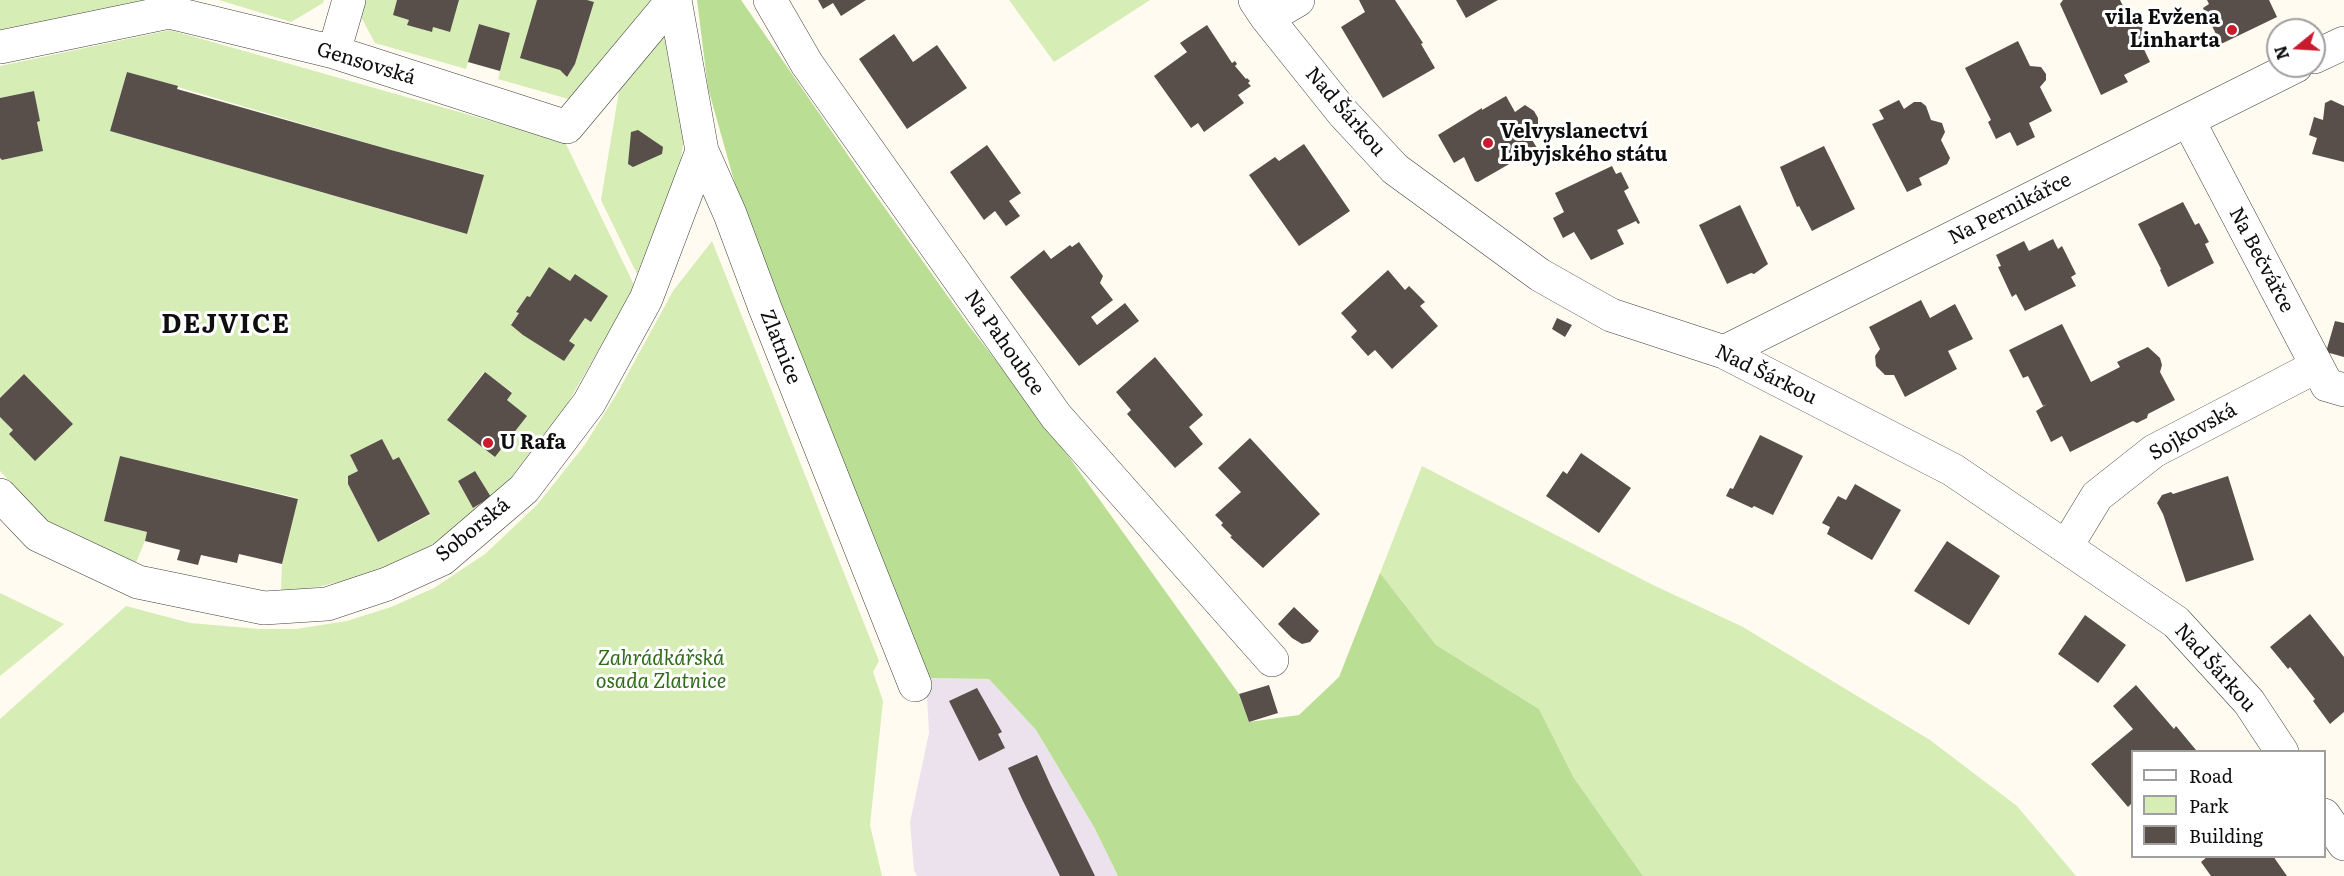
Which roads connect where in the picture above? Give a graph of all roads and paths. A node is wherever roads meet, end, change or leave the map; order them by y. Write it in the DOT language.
graph roads {
  1 [pos="349,0"];
  2 [pos="674,0"];
  3 [pos="770,0"];
  4 [pos="1298,0"];
  5 [pos="1261,9"];
  6 [pos="2344,42"];
  7 [pos="0,47"];
  8 [pos="2326,51"];
  9 [pos="334,52"];
  10 [pos="2272,78"];
  11 [pos="2188,120"];
  12 [pos="702,151"];
  13 [pos="1724,352"];
  14 [pos="2317,366"];
  15 [pos="2344,390"];
  16 [pos="0,495"];
  17 [pos="2066,547"];
  18 [pos="1272,660"];
  19 [pos="915,685"];
  20 [pos="2281,750"];
  21 [pos="2326,817"];
  22 [pos="2344,844"];
  1 -- 9 [label="street"];
  2 -- 9 [label="street, Gensovská"];
  2 -- 12 [label="street, Zlatnice"];
  3 -- 18 [label="street, Na Pahoubce"];
  4 -- 5 [label="street"];
  5 -- 13 [label="street, Nad Šárkou"];
  6 -- 8 [label="street"];
  7 -- 9 [label="street, Gensovská"];
  10 -- 11 [label="street, Na Pernikářce"];
  11 -- 13 [label="street, Na Pernikářce"];
  11 -- 14 [label="street, Na Bečvářce"];
  12 -- 16 [label="street, Soborská"];
  12 -- 19 [label="street, Zlatnice"];
  13 -- 17 [label="street, Nad Šárkou"];
  14 -- 15 [label="street, Na Bečvářce"];
  14 -- 17 [label="street, Sojkovská"];
  17 -- 20 [label="street, Nad Šárkou"];
  21 -- 22 [label="street"];
}
